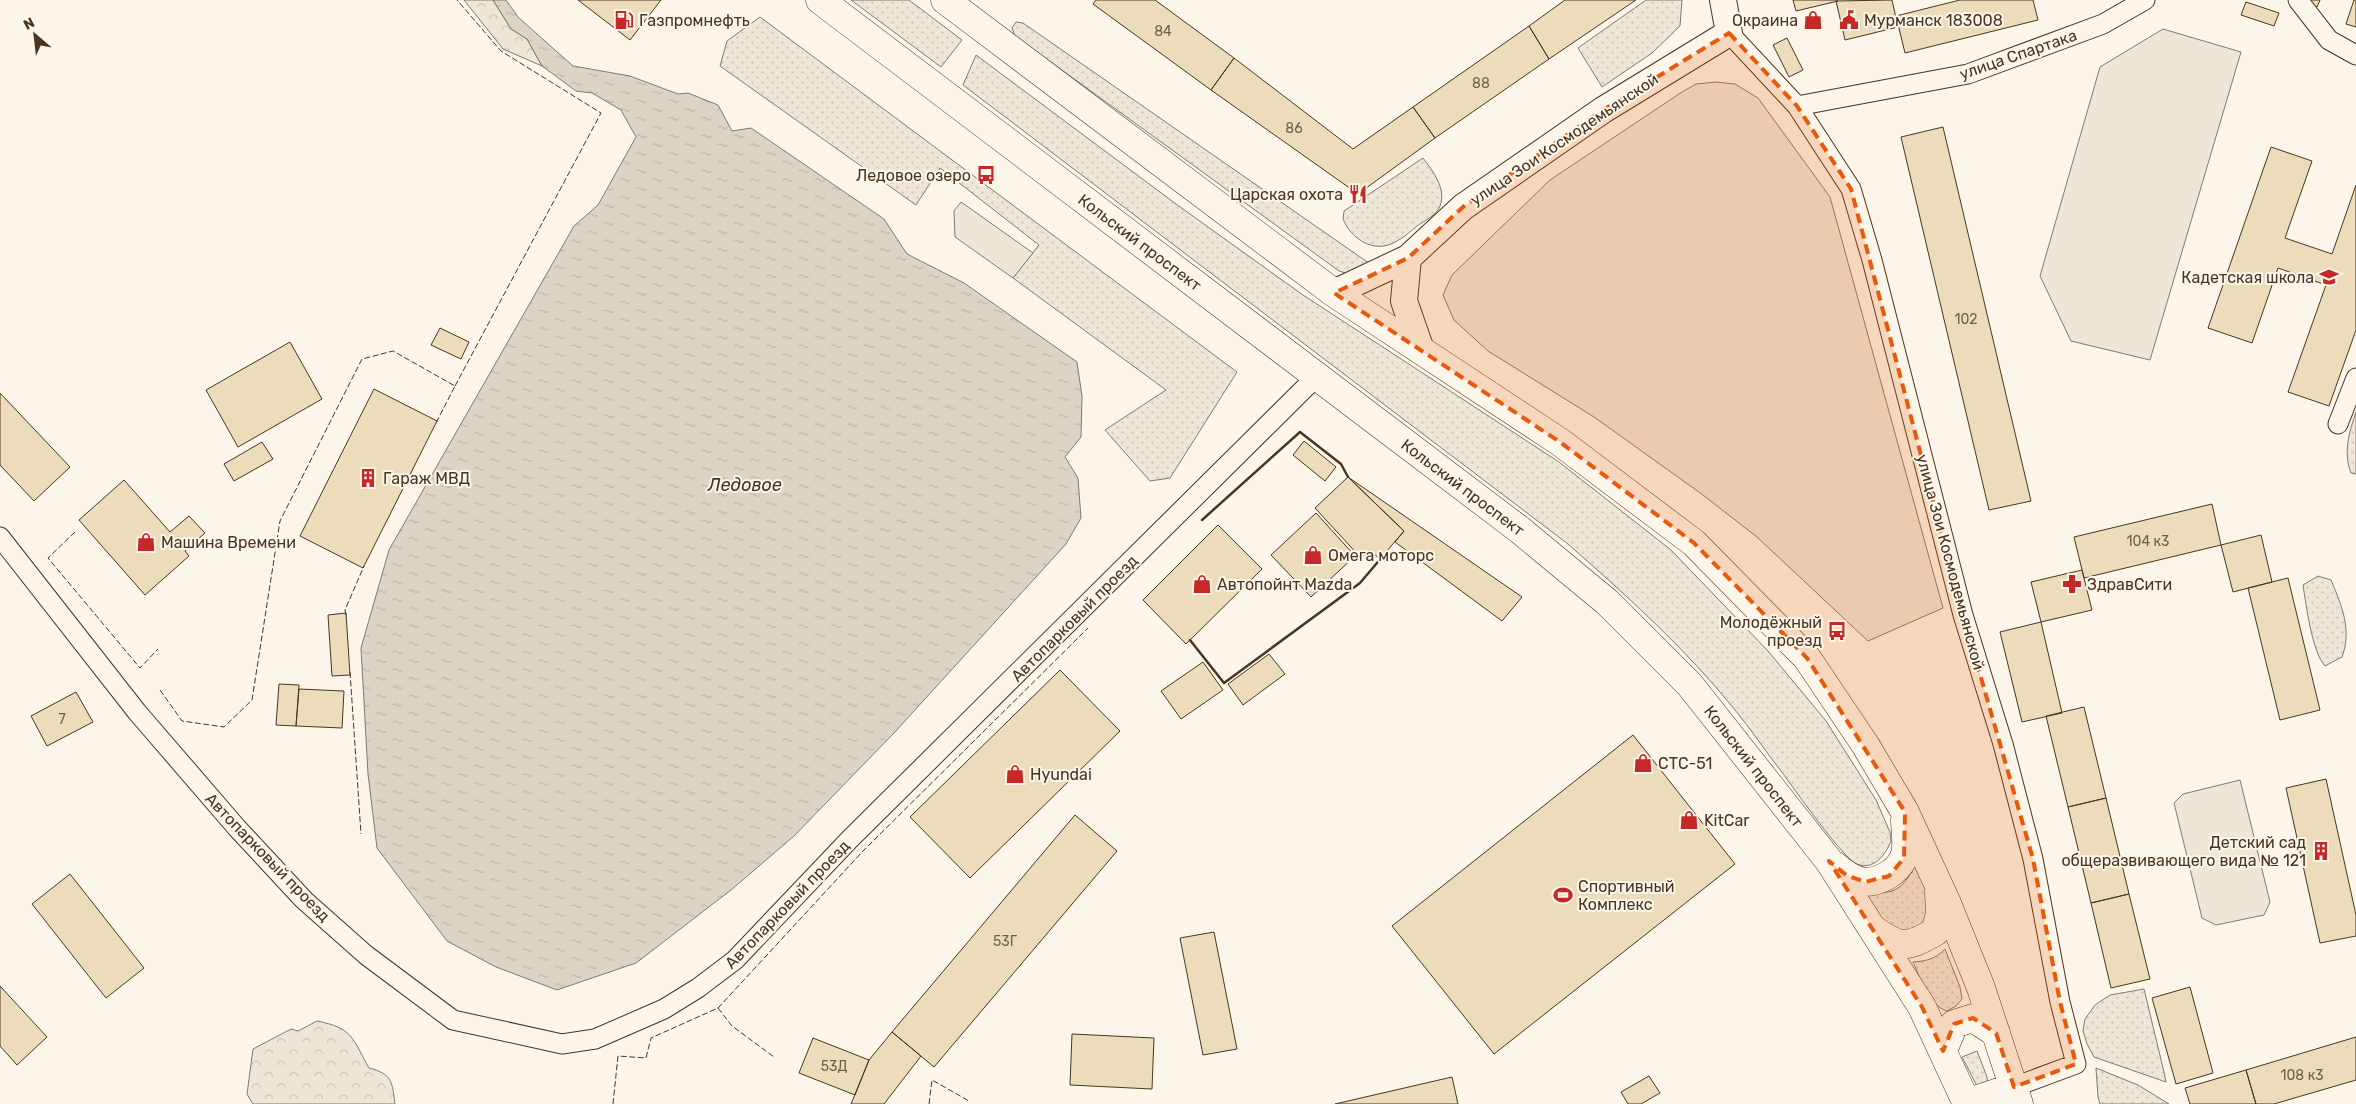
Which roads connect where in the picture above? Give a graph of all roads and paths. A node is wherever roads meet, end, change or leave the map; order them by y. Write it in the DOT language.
graph roads {
  1 [pos="820,0"];
  2 [pos="945,0"];
  3 [pos="1723,0"];
  4 [pos="2145,0"];
  5 [pos="2298,0"];
  6 [pos="1729,33"];
  7 [pos="2356,55"];
  8 [pos="1797,106"];
  9 [pos="1408,258"];
  10 [pos="1334,293"];
  11 [pos="1420,350"];
  12 [pos="1317,376"];
  13 [pos="2356,378"];
  14 [pos="2338,424"];
  15 [pos="0,537"];
  16 [pos="1904,812"];
  17 [pos="1829,862"];
  18 [pos="1938,883"];
  19 [pos="1873,929"];
  20 [pos="1996,1033"];
  21 [pos="1943,1051"];
  22 [pos="2016,1096"];
  23 [pos="1967,1103"];
  1 -- 12 [label="main road, Кольский проспект"];
  2 -- 10 [label="main road"];
  3 -- 6 [label="street"];
  4 -- 8 [label="street, улица Спартака"];
  5 -- 7 [label="street"];
  6 -- 8 [label="street, улица Зои Космодемьянской"];
  6 -- 9 [label="street, улица Зои Космодемьянской"];
  8 -- 22 [label="street, улица Зои Космодемьянской"];
  9 -- 10 [label="street, улица Зои Космодемьянской"];
  9 -- 11 [label="street"];
  10 -- 11 [label="main road"];
  11 -- 16 [label="main road"];
  12 -- 15 [label="street, Автопарковый проезд"];
  12 -- 17 [label="main road, Кольский проспект"];
  13 -- 14 [label="street"];
  16 -- 17 [label="main road"];
  16 -- 18 [label="main road"];
  17 -- 19 [label="main road, Кольский проспект"];
  18 -- 19 [label="main road"];
  18 -- 20 [label="main road"];
  19 -- 21 [label="main road, Кольский проспект"];
  20 -- 21 [label="main road"];
  20 -- 22 [label="main road"];
  21 -- 23 [label="main road, Кольский проспект"];
  22 -- 23 [label="main road"];
}
